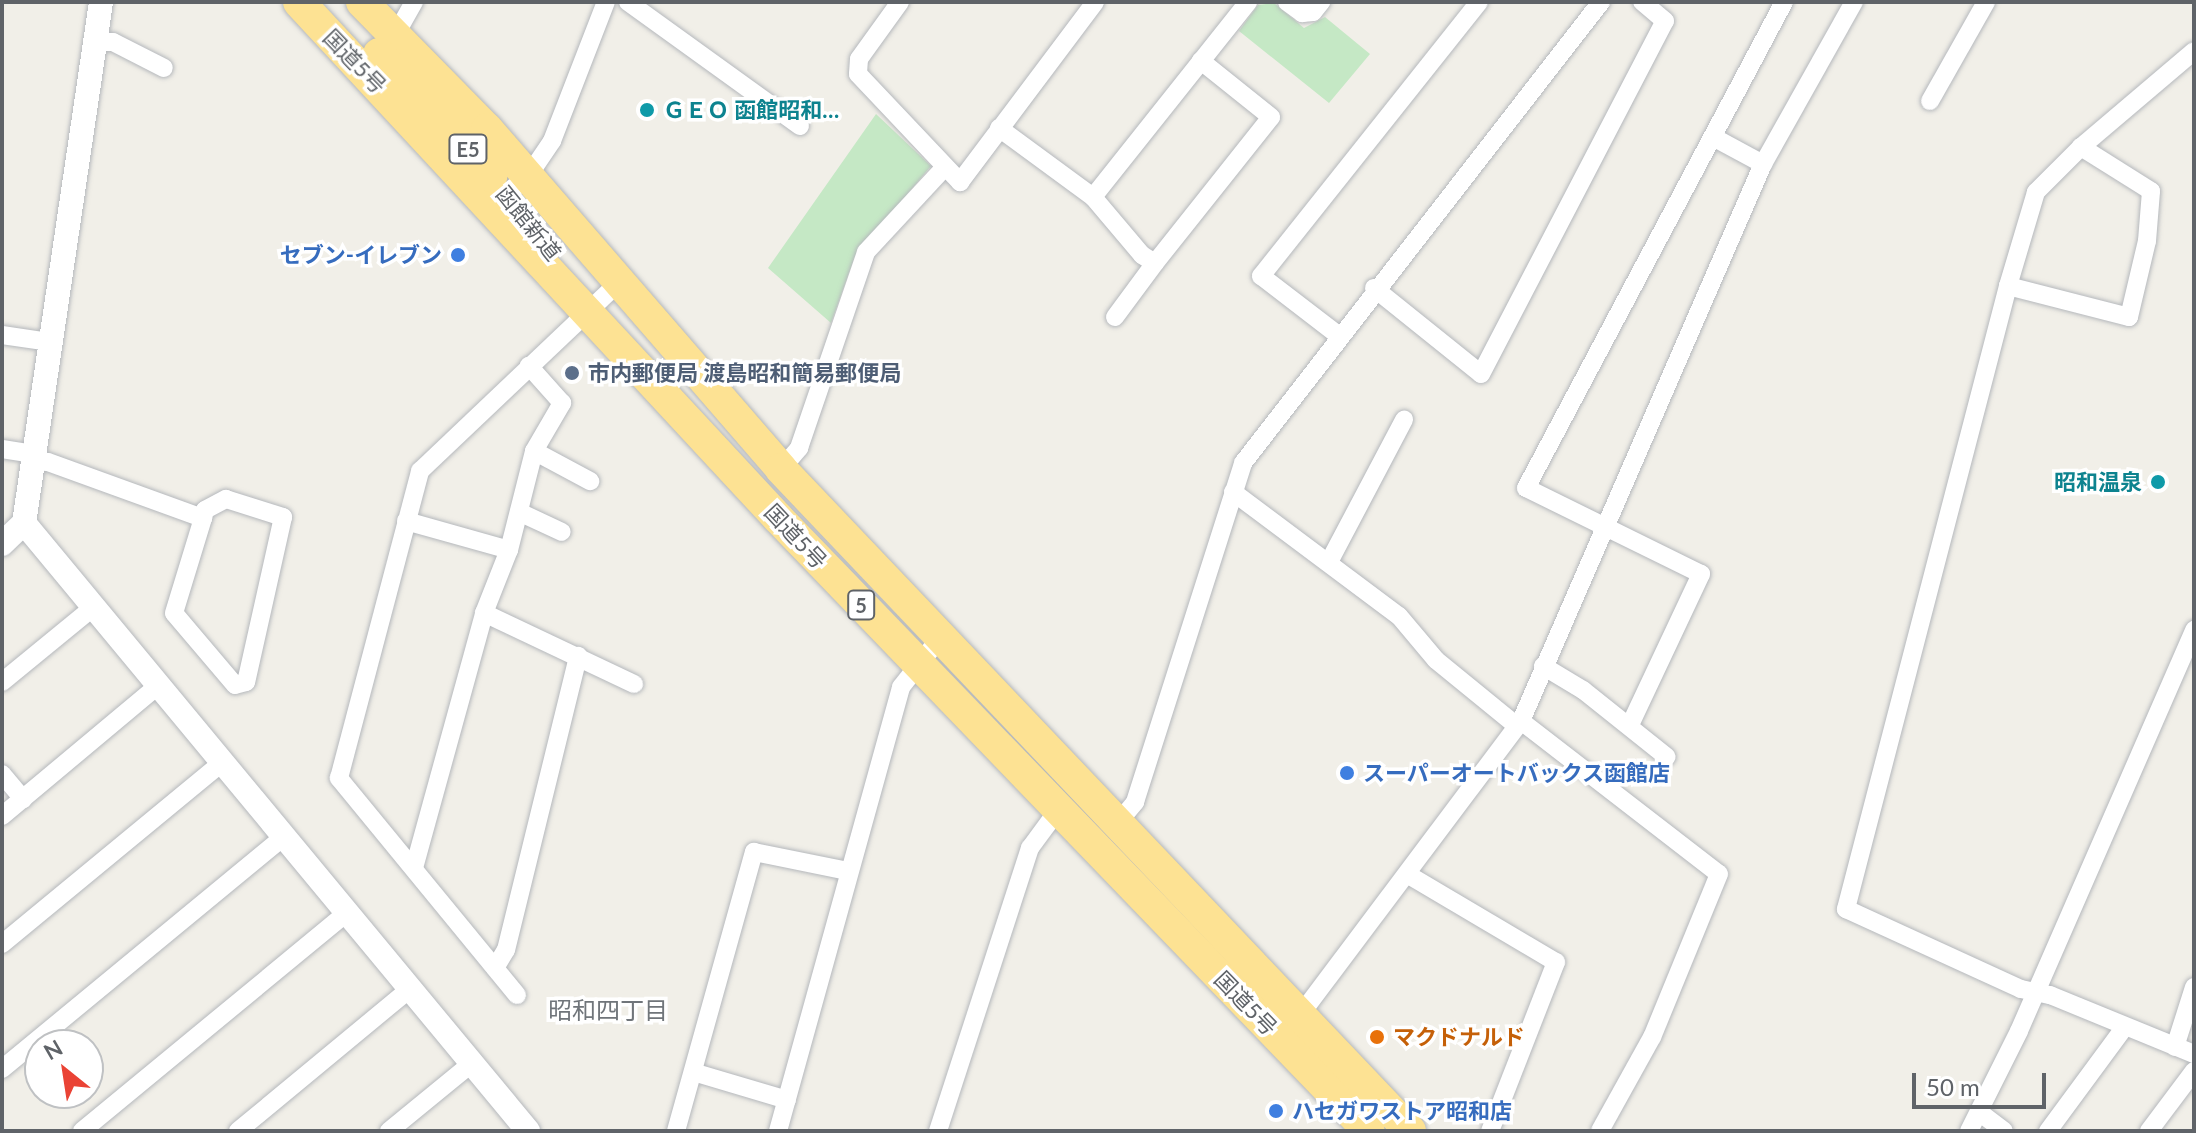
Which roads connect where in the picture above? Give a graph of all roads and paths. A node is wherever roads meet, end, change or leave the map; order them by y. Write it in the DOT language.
graph roads {
  1 [pos="101,2"];
  2 [pos="299,2"];
  3 [pos="328,2"];
  4 [pos="362,2"];
  5 [pos="414,2"];
  6 [pos="606,2"];
  7 [pos="628,2"];
  8 [pos="900,2"];
  9 [pos="1095,2"];
  10 [pos="1248,2"];
  11 [pos="1287,2"];
  12 [pos="1321,2"];
  13 [pos="1479,2"];
  14 [pos="1601,2"];
  15 [pos="1642,2"];
  16 [pos="1784,2"];
  17 [pos="1854,2"];
  18 [pos="1986,2"];
  19 [pos="95,42"];
  20 [pos="2194,51"];
  21 [pos="380,54"];
  22 [pos="1201,61"];
  23 [pos="164,68"];
  24 [pos="1930,101"];
  25 [pos="800,126"];
  26 [pos="999,128"];
  27 [pos="1713,137"];
  28 [pos="2081,147"];
  29 [pos="1763,164"];
  30 [pos="945,167"];
  31 [pos="516,186"];
  32 [pos="1093,197"];
  33 [pos="1155,263"];
  34 [pos="618,283"];
  35 [pos="2008,286"];
  36 [pos="1374,288"];
  37 [pos="589,311"];
  38 [pos="1115,317"];
  39 [pos="2,335"];
  40 [pos="1338,335"];
  41 [pos="50,342"];
  42 [pos="529,366"];
  43 [pos="1404,420"];
  44 [pos="2,449"];
  45 [pos="534,451"];
  46 [pos="34,458"];
  47 [pos="781,469"];
  48 [pos="590,481"];
  49 [pos="1233,492"];
  50 [pos="519,512"];
  51 [pos="203,518"];
  52 [pos="406,521"];
  53 [pos="24,523"];
  54 [pos="1604,530"];
  55 [pos="562,532"];
  56 [pos="2,544"];
  57 [pos="509,550"];
  58 [pos="1329,562"];
  59 [pos="95,606"];
  60 [pos="484,613"];
  61 [pos="2194,630"];
  62 [pos="939,639"];
  63 [pos="578,656"];
  64 [pos="918,663"];
  65 [pos="1543,666"];
  66 [pos="2,682"];
  67 [pos="160,684"];
  68 [pos="634,684"];
  69 [pos="1519,723"];
  70 [pos="1630,725"];
  71 [pos="1667,757"];
  72 [pos="224,761"];
  73 [pos="2,774"];
  74 [pos="23,799"];
  75 [pos="1058,810"];
  76 [pos="2,816"];
  77 [pos="1116,825"];
  78 [pos="285,836"];
  79 [pos="414,868"];
  80 [pos="847,871"];
  81 [pos="1407,874"];
  82 [pos="348,912"];
  83 [pos="2,944"];
  84 [pos="495,968"];
  85 [pos="2194,987"];
  86 [pos="411,988"];
  87 [pos="2034,991"];
  88 [pos="517,995"];
  89 [pos="1290,1027"];
  90 [pos="2124,1028"];
  91 [pos="2175,1047"];
  92 [pos="2194,1054"];
  93 [pos="472,1063"];
  94 [pos="2,1069"];
  95 [pos="2194,1071"];
  96 [pos="693,1072"];
  97 [pos="787,1100"];
  98 [pos="1979,1112"];
  99 [pos="1609,1128"];
  100 [pos="82,1131"];
  101 [pos="238,1131"];
  102 [pos="389,1131"];
  103 [pos="528,1131"];
  104 [pos="676,1131"];
  105 [pos="778,1131"];
  106 [pos="938,1131"];
  107 [pos="1369,1131"];
  108 [pos="1410,1131"];
  109 [pos="1490,1131"];
  110 [pos="1969,1131"];
  111 [pos="2004,1131"];
  112 [pos="2048,1131"];
  113 [pos="2149,1131"];
  1 -- 19 [label="street"];
  2 -- 21 [label="highway, 国道5号 / 5"];
  3 -- 21 [label="highway, 函館新道 / E5"];
  4 -- 21 [label="highway, 国道5号 / 5"];
  5 -- 21 [label="street"];
  6 -- 31 [label="street"];
  7 -- 25 [label="street"];
  8 -- 30 [label="street"];
  9 -- 26 [label="street"];
  10 -- 22 [label="street"];
  11 -- 12 [label="street"];
  13 -- 40 [label="street"];
  14 -- 36 [label="street"];
  15 -- 36 [label="street"];
  16 -- 27 [label="street"];
  17 -- 29 [label="street"];
  18 -- 24 [label="street"];
  19 -- 23 [label="street"];
  19 -- 41 [label="street"];
  20 -- 28 [label="street"];
  21 -- 31 [label="highway, 函館新道 / E5"];
  21 -- 37 [label="highway, 国道5号 / 5"];
  22 -- 32 [label="street"];
  22 -- 33 [label="street"];
  26 -- 30 [label="street"];
  26 -- 32 [label="street"];
  27 -- 29 [label="street"];
  27 -- 54 [label="street"];
  28 -- 35 [label="street"];
  28 -- 35 [label="street"];
  29 -- 54 [label="street"];
  30 -- 47 [label="street"];
  31 -- 34 [label="highway, 国道5号 / 5"];
  31 -- 37 [label="highway, 函館新道 / E5"];
  32 -- 33 [label="street"];
  33 -- 38 [label="street"];
  34 -- 37 [label="street"];
  34 -- 47 [label="highway, 国道5号 / 5"];
  35 -- 87 [label="street"];
  36 -- 40 [label="street"];
  37 -- 42 [label="street"];
  37 -- 64 [label="highway, 国道5号 / 5"];
  39 -- 41 [label="street"];
  40 -- 49 [label="street"];
  41 -- 46 [label="street"];
  42 -- 45 [label="street"];
  42 -- 52 [label="street"];
  43 -- 58 [label="street"];
  44 -- 46 [label="street"];
  45 -- 48 [label="street"];
  45 -- 50 [label="street"];
  46 -- 51 [label="street"];
  46 -- 53 [label="street"];
  47 -- 62 [label="highway, 国道5号 / 5"];
  49 -- 58 [label="street"];
  49 -- 77 [label="street"];
  50 -- 55 [label="street"];
  50 -- 57 [label="street"];
  51 -- 51 [label="street"];
  52 -- 57 [label="street"];
  52 -- 79 [label="street"];
  53 -- 56 [label="street"];
  53 -- 59 [label="street"];
  54 -- 65 [label="street"];
  54 -- 70 [label="street"];
  57 -- 60 [label="street"];
  58 -- 69 [label="street"];
  59 -- 66 [label="street"];
  59 -- 67 [label="street"];
  60 -- 63 [label="street"];
  60 -- 79 [label="street"];
  61 -- 87 [label="street"];
  62 -- 64 [label="street"];
  62 -- 77 [label="highway, 国道5号 / 5"];
  63 -- 68 [label="street"];
  63 -- 84 [label="street"];
  64 -- 75 [label="highway, 国道5号 / 5"];
  64 -- 80 [label="street"];
  65 -- 69 [label="street"];
  65 -- 70 [label="street"];
  67 -- 72 [label="street"];
  67 -- 74 [label="street"];
  69 -- 81 [label="street"];
  69 -- 99 [label="street"];
  70 -- 71 [label="street"];
  72 -- 78 [label="street"];
  72 -- 83 [label="street"];
  73 -- 74 [label="street"];
  74 -- 76 [label="street"];
  75 -- 89 [label="highway, 国道5号 / 5"];
  75 -- 106 [label="street"];
  77 -- 89 [label="highway, 国道5号 / 5"];
  78 -- 82 [label="street"];
  78 -- 94 [label="street"];
  79 -- 84 [label="street"];
  80 -- 96 [label="street"];
  80 -- 97 [label="street"];
  81 -- 89 [label="street"];
  81 -- 109 [label="street"];
  82 -- 86 [label="street"];
  82 -- 100 [label="street"];
  84 -- 88 [label="street"];
  85 -- 91 [label="street"];
  86 -- 93 [label="street"];
  86 -- 101 [label="street"];
  87 -- 90 [label="street"];
  87 -- 98 [label="street"];
  89 -- 107 [label="highway, 国道5号 / 5"];
  89 -- 108 [label="highway, 国道5号 / 5"];
  90 -- 91 [label="street"];
  90 -- 112 [label="street"];
  91 -- 92 [label="street"];
  93 -- 102 [label="street"];
  93 -- 103 [label="street"];
  95 -- 113 [label="street"];
  96 -- 97 [label="street"];
  96 -- 104 [label="street"];
  97 -- 105 [label="street"];
  98 -- 110 [label="street"];
  98 -- 111 [label="street"];
}
